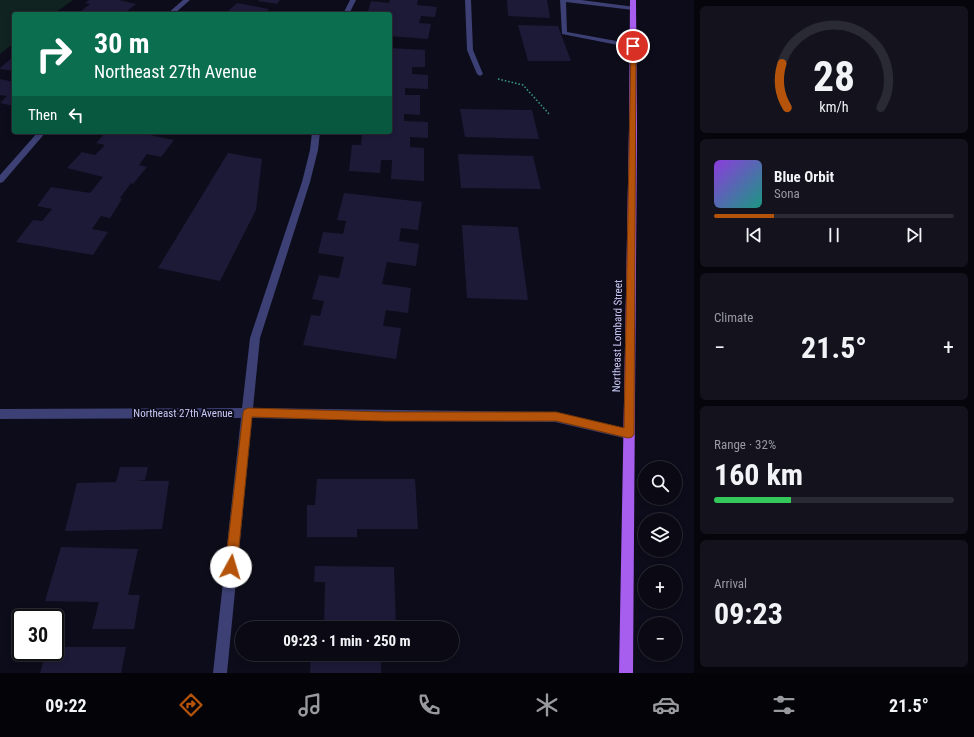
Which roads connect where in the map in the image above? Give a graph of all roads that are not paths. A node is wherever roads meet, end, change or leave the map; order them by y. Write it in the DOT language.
graph roads {
  1 [pos="187,0"];
  2 [pos="353,0"];
  3 [pos="468,0"];
  4 [pos="565,0"];
  5 [pos="633,4"];
  6 [pos="172,12"];
  7 [pos="347,12"];
  8 [pos="633,46"];
  9 [pos="480,74"];
  10 [pos="40,134"];
  11 [pos="316,134"];
  12 [pos="0,180"];
  13 [pos="248,413"];
  14 [pos="0,414"];
  15 [pos="628,434"];
  16 [pos="220,673"];
  17 [pos="626,673"];
  1 -- 6 [label="street"];
  2 -- 7 [label="street"];
  3 -- 9 [label="street"];
  4 -- 5 [label="street"];
  4 -- 8 [label="street"];
  5 -- 8 [label="main road, Northeast Lombard Street"];
  8 -- 15 [label="main road, Northeast Lombard Street"];
  10 -- 12 [label="street"];
  11 -- 13 [label="street"];
  13 -- 14 [label="street, Northeast 27th Avenue"];
  13 -- 15 [label="street, Northeast 27th Avenue"];
  13 -- 16 [label="street"];
  15 -- 17 [label="main road, Northeast Lombard Street"];
}
